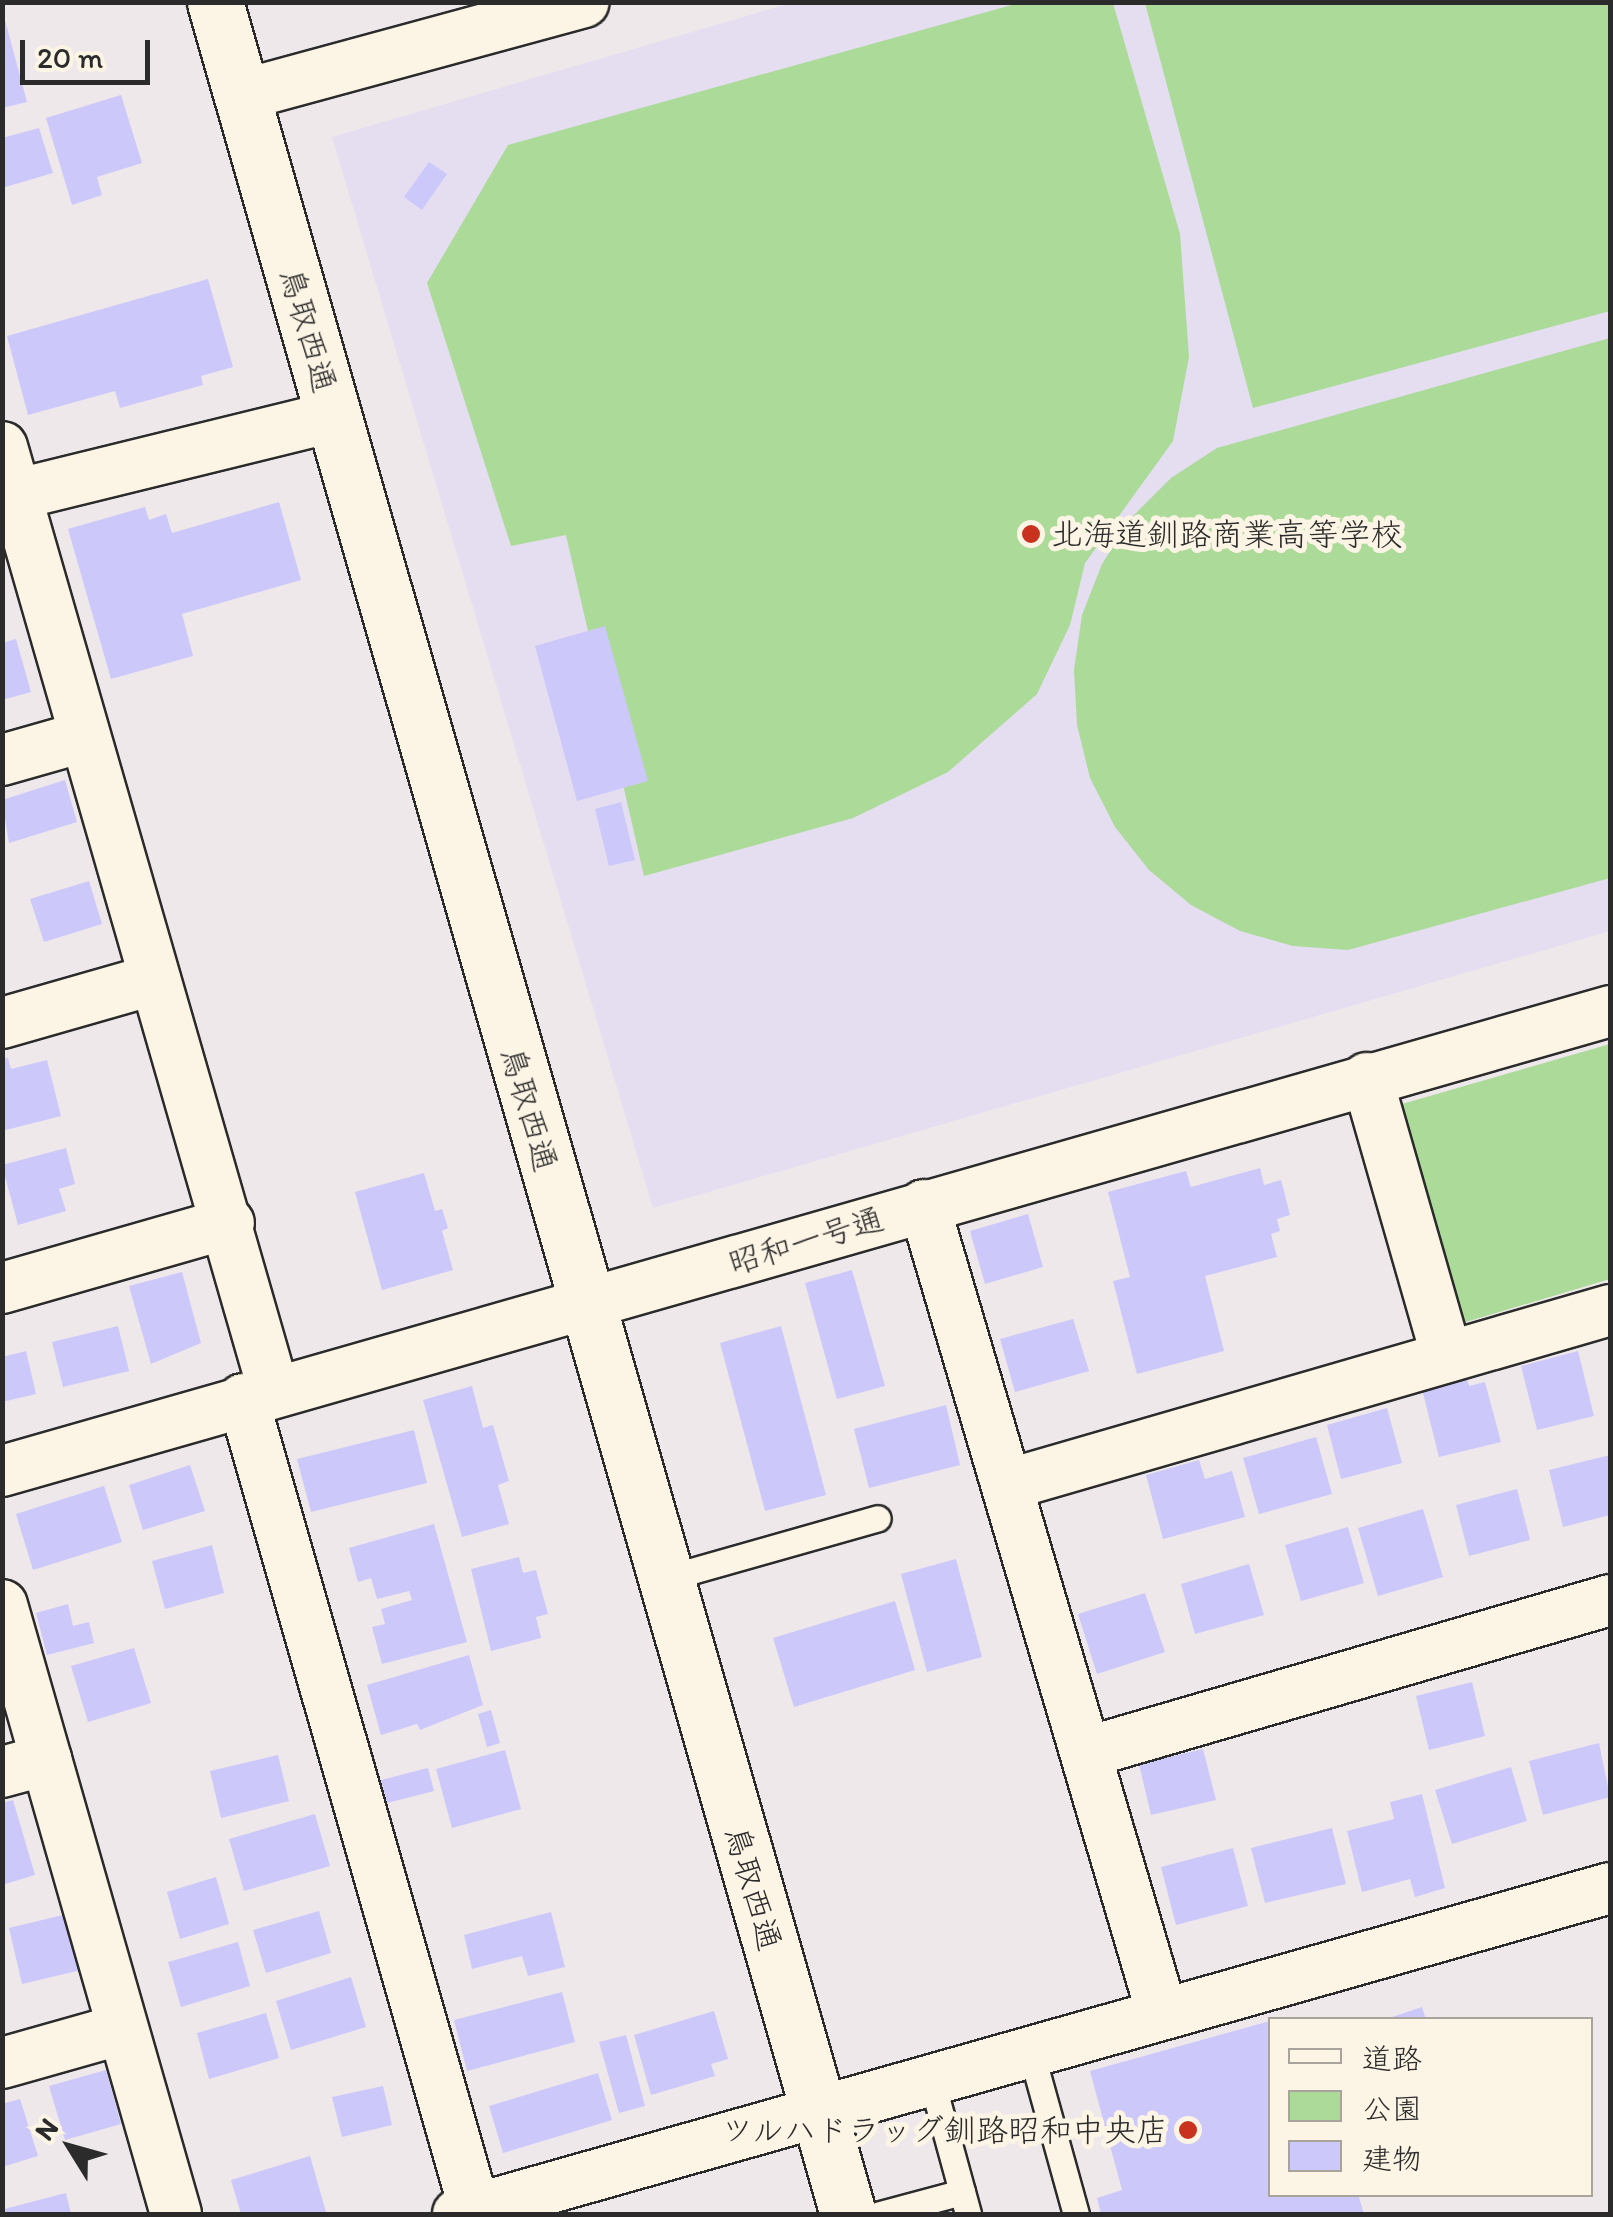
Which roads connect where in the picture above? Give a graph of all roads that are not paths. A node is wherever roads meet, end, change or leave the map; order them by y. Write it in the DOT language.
graph roads {
  1 [pos="215,2"];
  2 [pos="562,6"];
  3 [pos="242,95"];
  4 [pos="333,417"];
  5 [pos="7,480"];
  6 [pos="83,737"];
  7 [pos="2,760"];
  8 [pos="155,978"];
  9 [pos="1610,1010"];
  10 [pos="2,1022"];
  11 [pos="1367,1078"];
  12 [pos="924,1205"];
  13 [pos="229,1223"];
  14 [pos="2,1288"];
  15 [pos="584,1308"];
  16 [pos="1610,1310"];
  17 [pos="1446,1357"];
  18 [pos="258,1395"];
  19 [pos="2,1471"];
  20 [pos="1010,1484"];
  21 [pos="878,1518"];
  22 [pos="664,1579"];
  23 [pos="1610,1600"];
  24 [pos="2,1606"];
  25 [pos="1088,1752"];
  26 [pos="24,1766"];
  27 [pos="1610,1888"];
  28 [pos="1162,2013"];
  29 [pos="122,2029"];
  30 [pos="1032,2052"];
  31 [pos="2,2064"];
  32 [pos="932,2082"];
  33 [pos="819,2116"];
  34 [pos="965,2203"];
  35 [pos="467,2212"];
  36 [pos="176,2214"];
  37 [pos="848,2214"];
  38 [pos="880,2214"];
  39 [pos="1076,2214"];
  1 -- 3 [label="street, 鳥取西通"];
  2 -- 3 [label="street"];
  3 -- 4 [label="street, 鳥取西通"];
  4 -- 5 [label="street"];
  4 -- 15 [label="street, 鳥取西通"];
  5 -- 6 [label="street"];
  6 -- 7 [label="street"];
  6 -- 8 [label="street"];
  8 -- 10 [label="street"];
  8 -- 13 [label="street"];
  9 -- 11 [label="street, 昭和一号通"];
  11 -- 12 [label="street, 昭和一号通"];
  11 -- 17 [label="street"];
  12 -- 15 [label="street, 昭和一号通"];
  12 -- 20 [label="street"];
  13 -- 14 [label="street"];
  13 -- 18 [label="street"];
  15 -- 18 [label="street, 昭和一号通"];
  15 -- 22 [label="street, 鳥取西通"];
  16 -- 17 [label="street"];
  17 -- 20 [label="street"];
  18 -- 19 [label="street, 昭和一号通"];
  18 -- 35 [label="street"];
  20 -- 25 [label="street"];
  21 -- 22 [label="lane"];
  22 -- 33 [label="street, 鳥取西通"];
  23 -- 25 [label="street"];
  24 -- 26 [label="street"];
  25 -- 28 [label="street"];
  26 -- 29 [label="street"];
  27 -- 28 [label="street"];
  28 -- 30 [label="street"];
  29 -- 31 [label="street"];
  29 -- 36 [label="street"];
  30 -- 32 [label="street"];
  30 -- 39 [label="lane"];
  32 -- 33 [label="street"];
  32 -- 34 [label="lane"];
  33 -- 35 [label="street"];
  33 -- 37 [label="street, 鳥取西通"];
  34 -- 38 [label="lane"];
}
